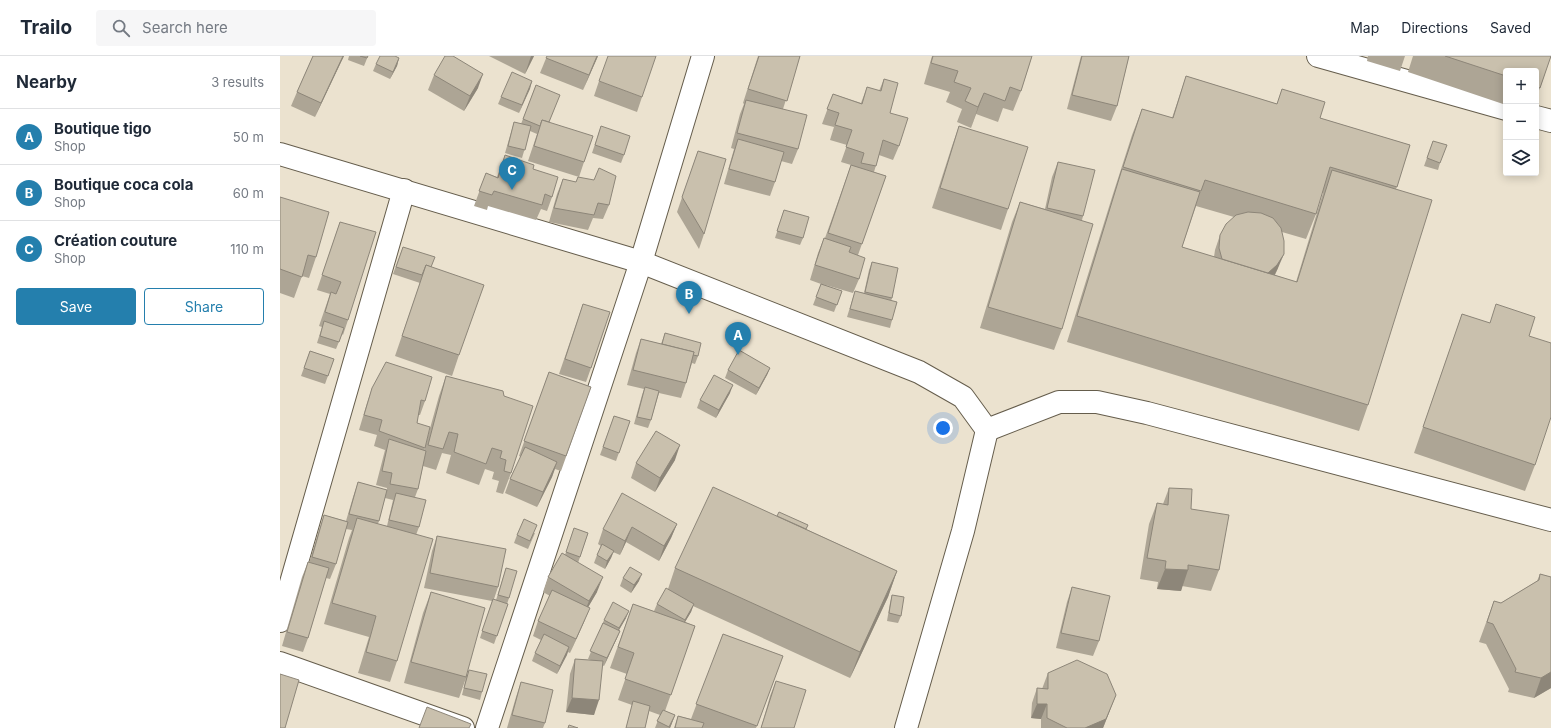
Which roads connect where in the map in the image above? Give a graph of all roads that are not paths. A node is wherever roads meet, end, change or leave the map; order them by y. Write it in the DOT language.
graph roads {
  1 [pos="703,56"];
  2 [pos="1318,56"];
  3 [pos="1503,108"];
  4 [pos="1539,118"];
  5 [pos="1551,121"];
  6 [pos="280,154"];
  7 [pos="404,190"];
  8 [pos="641,262"];
  9 [pos="987,430"];
  10 [pos="1551,520"];
  11 [pos="280,621"];
  12 [pos="280,663"];
  13 [pos="462,728"];
  14 [pos="487,728"];
  15 [pos="906,728"];
  1 -- 8 [label="street"];
  2 -- 3 [label="street"];
  4 -- 5 [label="street"];
  6 -- 7 [label="street"];
  7 -- 8 [label="street"];
  7 -- 11 [label="street"];
  8 -- 9 [label="street"];
  8 -- 14 [label="street"];
  9 -- 10 [label="street"];
  9 -- 15 [label="street"];
  12 -- 13 [label="street"];
}
